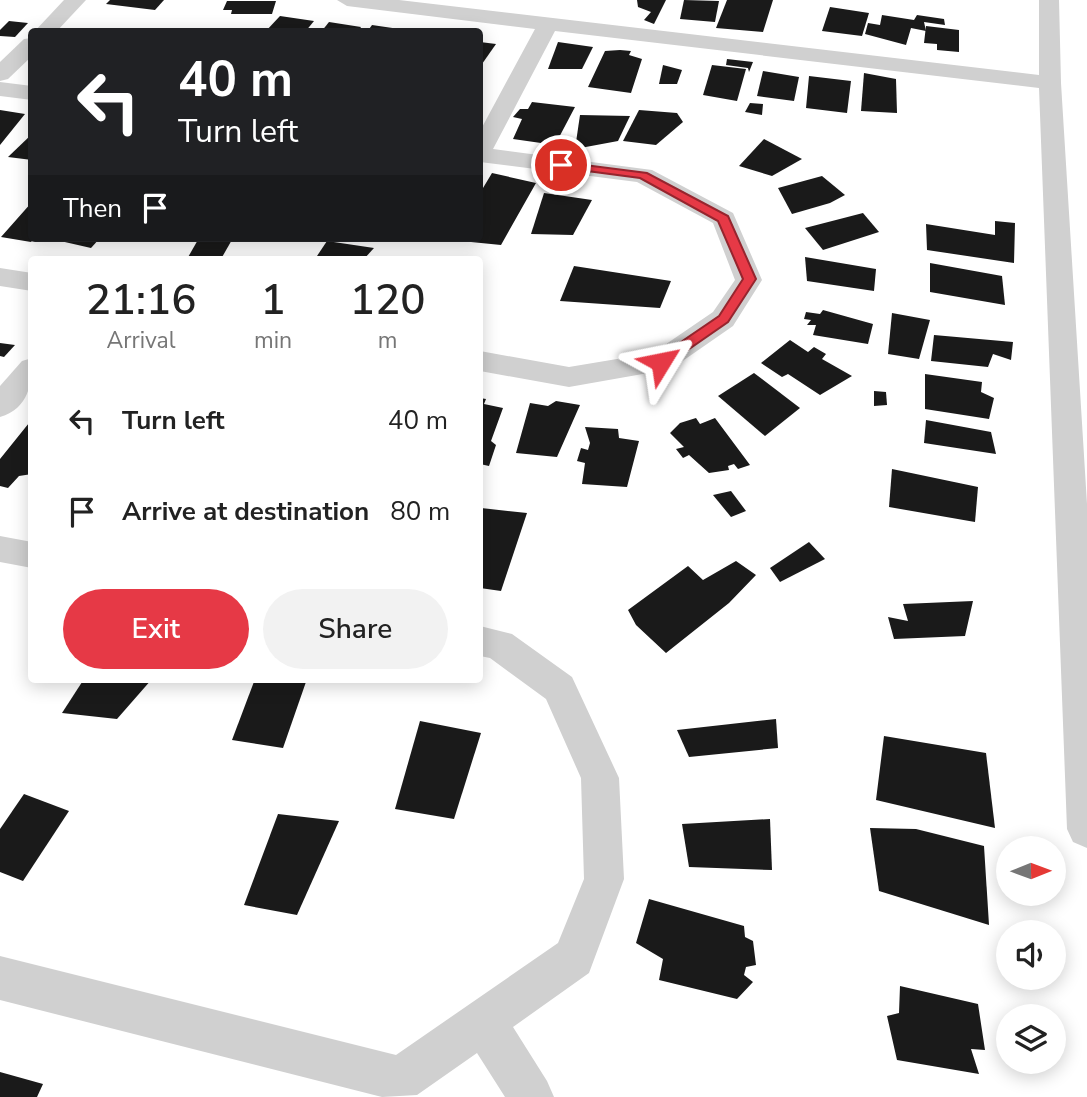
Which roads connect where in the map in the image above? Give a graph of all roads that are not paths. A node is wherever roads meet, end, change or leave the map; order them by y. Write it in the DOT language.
graph roads {
  1 [pos="76,0"];
  2 [pos="347,0"];
  3 [pos="1049,0"];
  4 [pos="548,24"];
  5 [pos="48,28"];
  6 [pos="28,48"];
  7 [pos="0,74"];
  8 [pos="1050,83"];
  9 [pos="0,89"];
  10 [pos="28,92"];
  11 [pos="483,147"];
  12 [pos="483,153"];
  13 [pos="0,277"];
  14 [pos="28,281"];
  15 [pos="483,363"];
  16 [pos="28,373"];
  17 [pos="0,406"];
  18 [pos="0,549"];
  19 [pos="28,554"];
  20 [pos="483,642"];
  21 [pos="1087,829"];
  22 [pos="0,978"];
  23 [pos="483,1021"];
  24 [pos="531,1097"];
  1 -- 5 [label="street"];
  2 -- 4 [label="street"];
  3 -- 8 [label="street"];
  4 -- 8 [label="street"];
  4 -- 11 [label="street"];
  6 -- 7 [label="street"];
  8 -- 21 [label="street"];
  9 -- 10 [label="street"];
  12 -- 15 [label="street"];
  13 -- 14 [label="street"];
  16 -- 17 [label="street"];
  18 -- 19 [label="street"];
  20 -- 23 [label="street"];
  22 -- 23 [label="street"];
  23 -- 24 [label="street"];
}
